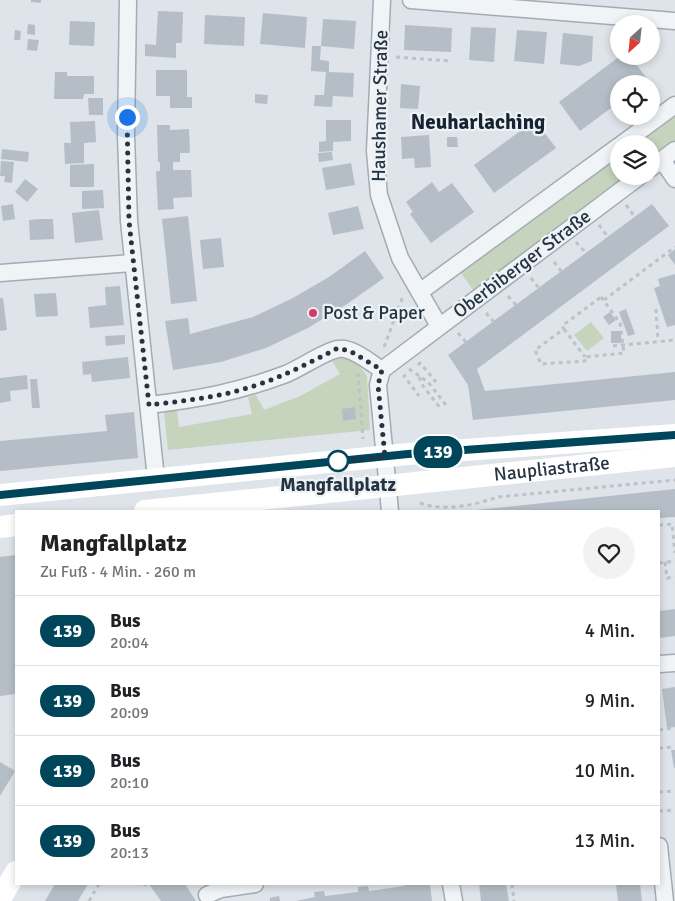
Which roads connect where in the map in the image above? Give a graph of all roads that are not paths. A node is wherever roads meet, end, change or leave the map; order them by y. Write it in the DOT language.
graph roads {
  1 [pos="128,0"];
  2 [pos="382,0"];
  3 [pos="411,0"];
  4 [pos="675,21"];
  5 [pos="675,105"];
  6 [pos="634,135"];
  7 [pos="610,152"];
  8 [pos="663,159"];
  9 [pos="675,179"];
  10 [pos="628,185"];
  11 [pos="132,263"];
  12 [pos="0,273"];
  13 [pos="418,286"];
  14 [pos="439,326"];
  15 [pos="382,370"];
  16 [pos="149,405"];
  17 [pos="675,435"];
  18 [pos="675,456"];
  19 [pos="385,457"];
  20 [pos="156,479"];
  21 [pos="388,485"];
  22 [pos="0,495"];
  23 [pos="155,510"];
  24 [pos="164,510"];
  25 [pos="390,510"];
  26 [pos="15,525"];
  27 [pos="0,526"];
  28 [pos="675,663"];
  29 [pos="660,664"];
  30 [pos="660,855"];
  31 [pos="15,874"];
  32 [pos="248,885"];
  33 [pos="451,885"];
  34 [pos="205,893"];
  35 [pos="0,899"];
  36 [pos="454,901"];
  37 [pos="665,901"];
  1 -- 11 [label="street"];
  2 -- 13 [label="street, Haushamer Straße"];
  3 -- 4 [label="street"];
  5 -- 6 [label="street, Oberbiberger Straße"];
  7 -- 13 [label="street, Oberbiberger Straße"];
  8 -- 9 [label="street"];
  10 -- 14 [label="street, Oberbiberger Straße"];
  11 -- 12 [label="street"];
  11 -- 16 [label="street"];
  13 -- 14 [label="street, Oberbiberger Straße"];
  14 -- 15 [label="street"];
  15 -- 16 [label="street"];
  15 -- 19 [label="street"];
  16 -- 20 [label="street"];
  17 -- 19 [label="street, Naupliastraße"];
  18 -- 21 [label="street, Naupliastraße"];
  19 -- 20 [label="street, Naupliastraße"];
  19 -- 21 [label="street"];
  20 -- 22 [label="street, Naupliastraße"];
  20 -- 23 [label="street"];
  21 -- 24 [label="street, Naupliastraße"];
  21 -- 25 [label="street"];
  26 -- 27 [label="street"];
  28 -- 29 [label="street"];
  30 -- 37 [label="street"];
  31 -- 35 [label="street"];
  32 -- 34 [label="street"];
  33 -- 36 [label="street"];
}
